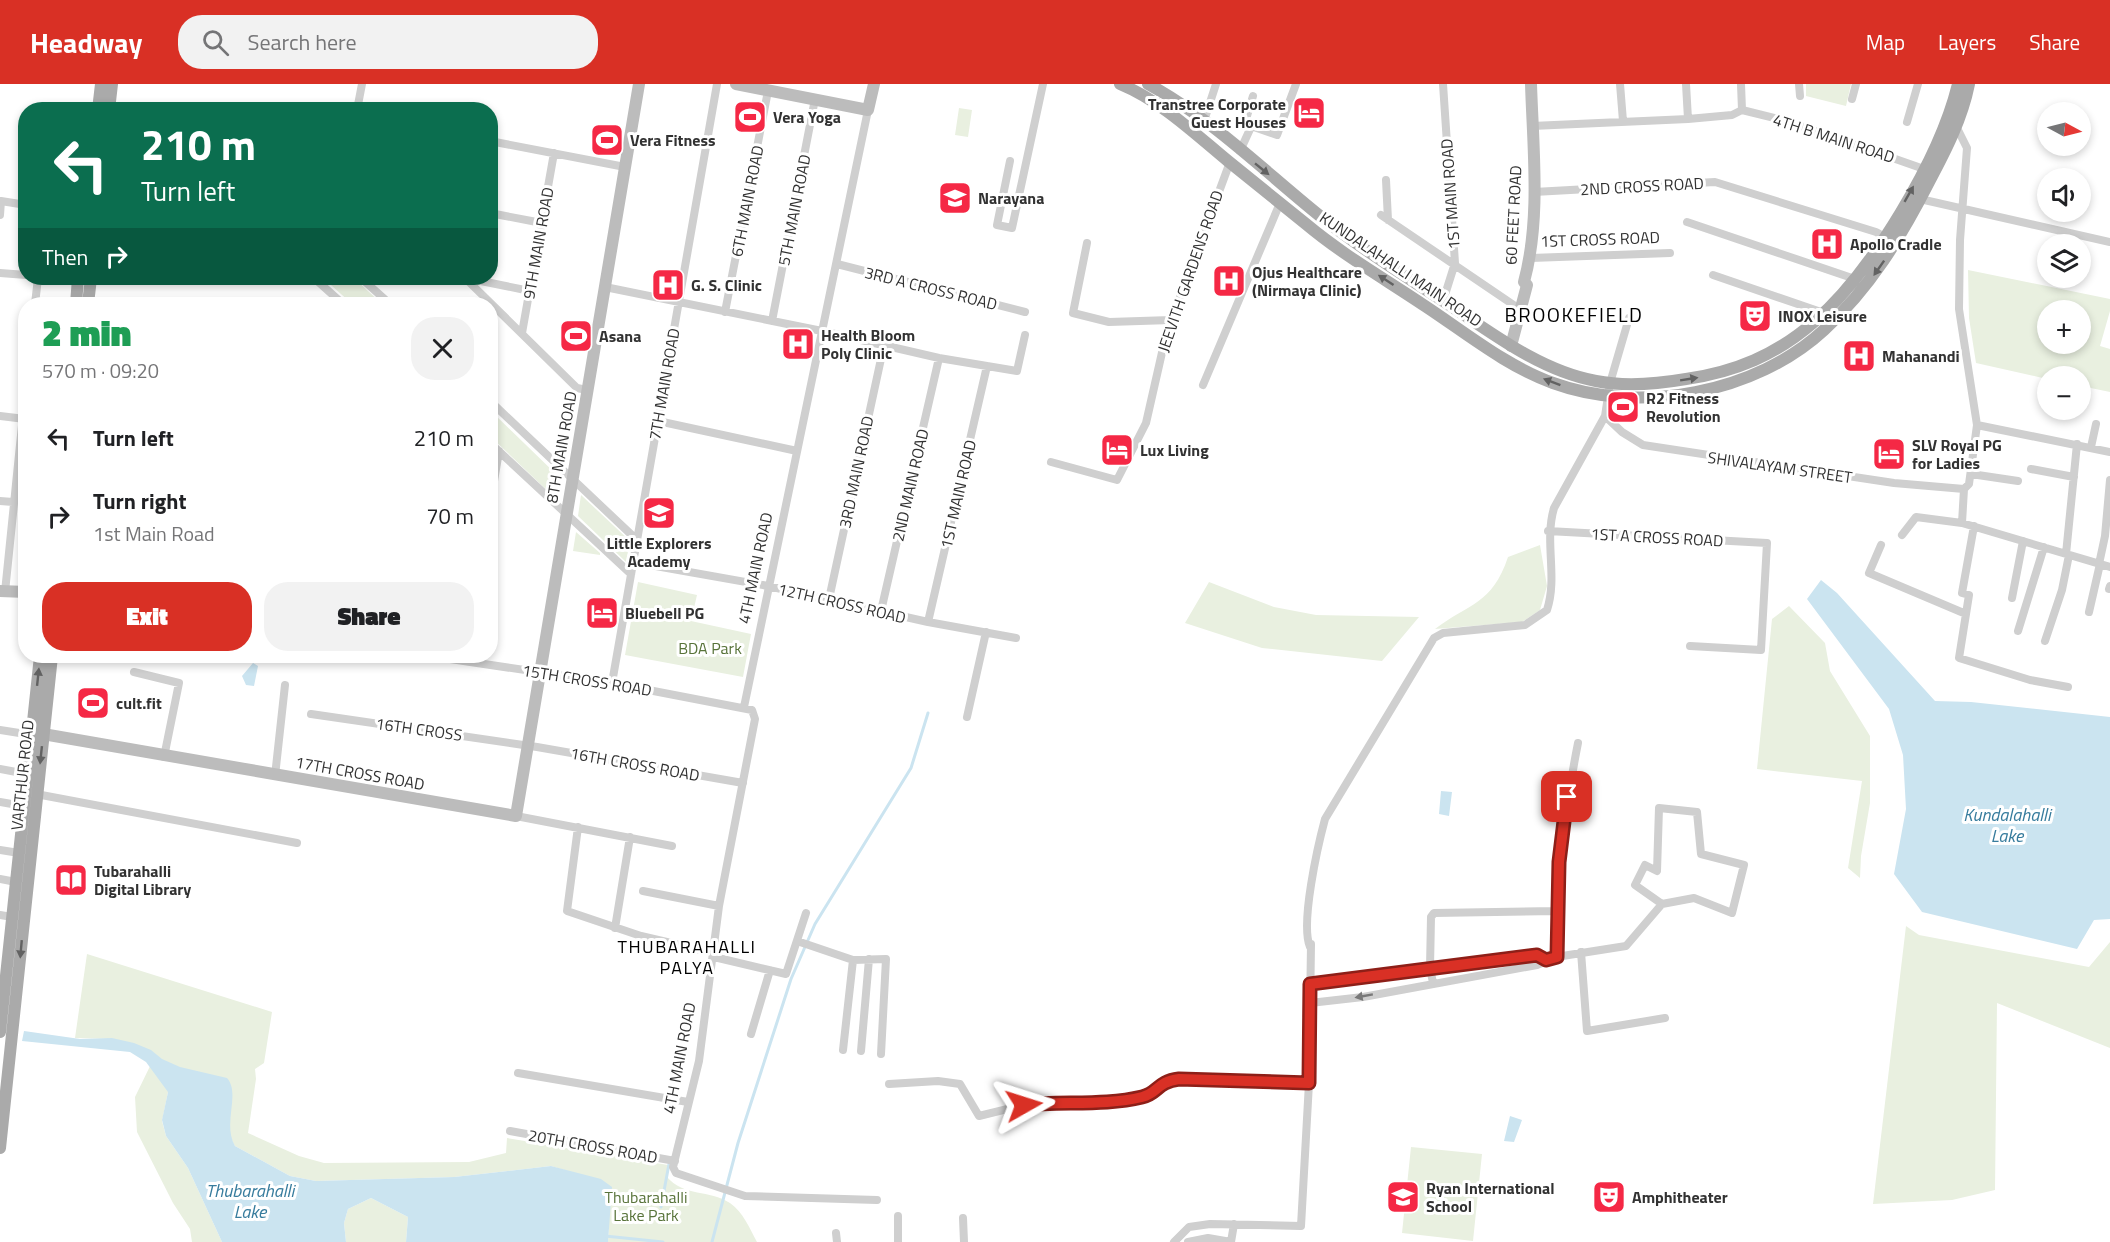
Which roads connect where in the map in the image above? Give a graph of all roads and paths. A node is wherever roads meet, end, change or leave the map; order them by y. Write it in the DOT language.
graph roads {
  1 [pos="101,84"];
  2 [pos="112,84"];
  3 [pos="362,84"];
  4 [pos="639,84"];
  5 [pos="717,84"];
  6 [pos="736,84"];
  7 [pos="874,84"];
  8 [pos="1043,84"];
  9 [pos="1120,84"];
  10 [pos="1148,84"];
  11 [pos="1216,84"];
  12 [pos="1296,84"];
  13 [pos="1443,84"];
  14 [pos="1531,84"];
  15 [pos="1620,84"];
  16 [pos="1686,84"];
  17 [pos="1741,84"];
  18 [pos="1799,84"];
  19 [pos="1856,84"];
  20 [pos="1918,84"];
  21 [pos="1958,84"];
  22 [pos="1969,84"];
  23 [pos="768,91"];
  24 [pos="1253,96"];
  25 [pos="1800,96"];
  26 [pos="815,99"];
  27 [pos="1852,99"];
  28 [pos="99,102"];
  29 [pos="110,102"];
  30 [pos="359,102"];
  31 [pos="868,110"];
  32 [pos="1742,110"];
  33 [pos="1688,119"];
  34 [pos="1204,121"];
  35 [pos="1623,121"];
  36 [pos="1907,122"];
  37 [pos="1952,123"];
  38 [pos="1532,126"];
  39 [pos="1251,127"];
  40 [pos="498,142"];
  41 [pos="1240,151"];
  42 [pos="554,153"];
  43 [pos="1010,161"];
  44 [pos="1230,162"];
  45 [pos="625,167"];
  46 [pos="1924,169"];
  47 [pos="1386,180"];
  48 [pos="1534,192"];
  49 [pos="1920,199"];
  50 [pos="1,201"];
  51 [pos="1280,203"];
  52 [pos="18,204"];
  53 [pos="1963,208"];
  54 [pos="0,215"];
  55 [pos="498,215"];
  56 [pos="1687,222"];
  57 [pos="542,223"];
  58 [pos="1885,237"];
  59 [pos="2110,242"];
  60 [pos="1087,243"];
  61 [pos="1671,253"];
  62 [pos="1531,258"];
  63 [pos="1455,263"];
  64 [pos="837,264"];
  65 [pos="0,273"];
  66 [pos="18,274"];
  67 [pos="1713,275"];
  68 [pos="1855,279"];
  69 [pos="326,285"];
  70 [pos="369,285"];
  71 [pos="472,285"];
  72 [pos="498,285"];
  73 [pos="605,287"];
  74 [pos="530,291"];
  75 [pos="337,297"];
  76 [pos="382,297"];
  77 [pos="485,297"];
  78 [pos="679,302"];
  79 [pos="1443,302"];
  80 [pos="1518,309"];
  81 [pos="498,310"];
  82 [pos="725,312"];
  83 [pos="1025,312"];
  84 [pos="1824,313"];
  85 [pos="1629,318"];
  86 [pos="1171,320"];
  87 [pos="772,321"];
  88 [pos="822,331"];
  89 [pos="522,333"];
  90 [pos="1025,335"];
  91 [pos="1507,344"];
  92 [pos="884,345"];
  93 [pos="939,358"];
  94 [pos="987,366"];
  95 [pos="1610,383"];
  96 [pos="1203,385"];
  97 [pos="587,390"];
  98 [pos="1608,397"];
  99 [pos="498,409"];
  100 [pos="0,416"];
  101 [pos="1605,416"];
  102 [pos="18,418"];
  103 [pos="658,421"];
  104 [pos="2096,424"];
  105 [pos="1977,425"];
  106 [pos="2077,444"];
  107 [pos="2091,447"];
  108 [pos="499,451"];
  109 [pos="797,451"];
  110 [pos="2110,452"];
  111 [pos="498,457"];
  112 [pos="1051,462"];
  113 [pos="2031,469"];
  114 [pos="1971,474"];
  115 [pos="2074,477"];
  116 [pos="573,479"];
  117 [pos="2110,480"];
  118 [pos="18,481"];
  119 [pos="2018,482"];
  120 [pos="1964,489"];
  121 [pos="0,501"];
  122 [pos="13,502"];
  123 [pos="567,514"];
  124 [pos="1962,523"];
  125 [pos="1974,526"];
  126 [pos="1548,531"];
  127 [pos="1902,535"];
  128 [pos="637,540"];
  129 [pos="2023,541"];
  130 [pos="1881,545"];
  131 [pos="2044,547"];
  132 [pos="2068,554"];
  133 [pos="4,557"];
  134 [pos="633,562"];
  135 [pos="2100,564"];
  136 [pos="2110,567"];
  137 [pos="631,574"];
  138 [pos="768,586"];
  139 [pos="3,591"];
  140 [pos="18,592"];
  141 [pos="2012,598"];
  142 [pos="829,599"];
  143 [pos="881,611"];
  144 [pos="2089,612"];
  145 [pos="1966,614"];
  146 [pos="928,622"];
  147 [pos="2018,632"];
  148 [pos="986,635"];
  149 [pos="1016,638"];
  150 [pos="2044,641"];
  151 [pos="1690,646"];
  152 [pos="40,663"];
  153 [pos="51,663"];
  154 [pos="492,663"];
  155 [pos="134,672"];
  156 [pos="540,672"];
  157 [pos="612,683"];
  158 [pos="285,685"];
  159 [pos="2068,687"];
  160 [pos="744,707"];
  161 [pos="311,714"];
  162 [pos="968,717"];
  163 [pos="0,730"];
  164 [pos="37,735"];
  165 [pos="1578,743"];
  166 [pos="528,745"];
  167 [pos="164,757"];
  168 [pos="0,769"];
  169 [pos="27,774"];
  170 [pos="274,776"];
  171 [pos="743,783"];
  172 [pos="36,794"];
  173 [pos="0,802"];
  174 [pos="23,806"];
  175 [pos="516,816"];
  176 [pos="578,827"];
  177 [pos="630,837"];
  178 [pos="297,843"];
  179 [pos="672,846"];
  180 [pos="0,850"];
  181 [pos="19,853"];
  182 [pos="0,879"];
  183 [pos="16,882"];
  184 [pos="643,891"];
  185 [pos="1662,904"];
  186 [pos="719,906"];
  187 [pos="1556,911"];
  188 [pos="806,913"];
  189 [pos="6,916"];
  190 [pos="615,928"];
  191 [pos="803,943"];
  192 [pos="1581,952"];
  193 [pos="714,955"];
  194 [pos="1557,957"];
  195 [pos="4,959"];
  196 [pos="870,959"];
  197 [pos="853,960"];
  198 [pos="1546,960"];
  199 [pos="1430,968"];
  200 [pos="770,970"];
  201 [pos="1433,982"];
  202 [pos="1310,984"];
  203 [pos="2,986"];
  204 [pos="18,988"];
  205 [pos="1310,1003"];
  206 [pos="1665,1018"];
  207 [pos="0,1032"];
  208 [pos="751,1034"];
  209 [pos="843,1050"];
  210 [pos="861,1051"];
  211 [pos="881,1054"];
  212 [pos="518,1073"];
  213 [pos="1309,1083"];
  214 [pos="889,1084"];
  215 [pos="688,1102"];
  216 [pos="510,1131"];
  217 [pos="0,1148"];
  218 [pos="675,1161"];
  219 [pos="877,1200"];
  220 [pos="898,1216"];
  221 [pos="963,1218"];
  222 [pos="1234,1224"];
  223 [pos="898,1242"];
  224 [pos="964,1242"];
  225 [pos="1174,1242"];
  226 [pos="1188,1242"];
  1 -- 28 [label="main road"];
  2 -- 29 [label="main road"];
  3 -- 30 [label="street"];
  4 -- 45 [label="street, 8TH MAIN ROAD"];
  5 -- 78 [label="street, 7TH MAIN ROAD"];
  6 -- 23 [label="street"];
  7 -- 31 [label="street, 4TH MAIN ROAD"];
  8 -- 43 [label="street"];
  9 -- 44 [label="main road, KUNDALAHALLI MAIN ROAD"];
  10 -- 34 [label="main road, KUNDALAHALLI MAIN ROAD"];
  11 -- 34 [label="street"];
  12 -- 39 [label="street"];
  13 -- 63 [label="street, 1ST MAIN ROAD"];
  14 -- 38 [label="street, 60 FEET ROAD"];
  15 -- 35 [label="street"];
  16 -- 33 [label="street"];
  17 -- 32 [label="street"];
  18 -- 25 [label="street, 4TH B MAIN ROAD"];
  19 -- 27 [label="street"];
  20 -- 36 [label="street"];
  21 -- 37 [label="main road, KUNDALAHALLI MAIN ROAD"];
  22 -- 37 [label="main road, KUNDALAHALLI MAIN ROAD"];
  23 -- 26 [label="street"];
  23 -- 82 [label="street, 6TH MAIN ROAD"];
  24 -- 39 [label="street"];
  26 -- 31 [label="street"];
  26 -- 87 [label="street, 5TH MAIN ROAD"];
  31 -- 64 [label="street, 4TH MAIN ROAD"];
  32 -- 33 [label="street"];
  32 -- 46 [label="street, 4TH B MAIN ROAD"];
  33 -- 35 [label="street"];
  34 -- 41 [label="main road, KUNDALAHALLI MAIN ROAD"];
  35 -- 38 [label="street"];
  37 -- 46 [label="main road, KUNDALAHALLI MAIN ROAD"];
  37 -- 49 [label="main road, KUNDALAHALLI MAIN ROAD"];
  37 -- 53 [label="street"];
  38 -- 48 [label="street, 60 FEET ROAD"];
  39 -- 41 [label="street"];
  40 -- 42 [label="street"];
  41 -- 79 [label="main road, KUNDALAHALLI MAIN ROAD, one-way"];
  42 -- 45 [label="street"];
  42 -- 57 [label="street, 9TH MAIN ROAD"];
  44 -- 51 [label="main road, KUNDALAHALLI MAIN ROAD"];
  44 -- 86 [label="street, JEEVITH GARDENS ROAD"];
  45 -- 73 [label="street, 8TH MAIN ROAD"];
  58 -- 46 [label="main road, KUNDALAHALLI MAIN ROAD, one-way"];
  47 -- 63 [label="street"];
  48 -- 58 [label="street, 2ND CROSS ROAD"];
  48 -- 62 [label="street, 60 FEET ROAD"];
  49 -- 53 [label="street"];
  49 -- 98 [label="main road, KUNDALAHALLI MAIN ROAD, one-way"];
  50 -- 52 [label="street"];
  50 -- 54 [label="street"];
  51 -- 96 [label="street"];
  98 -- 51 [label="main road, KUNDALAHALLI MAIN ROAD, one-way"];
  53 -- 59 [label="street"];
  53 -- 105 [label="street"];
  55 -- 57 [label="street"];
  56 -- 68 [label="street"];
  57 -- 74 [label="street, 9TH MAIN ROAD"];
  58 -- 68 [label="main road, KUNDALAHALLI MAIN ROAD"];
  60 -- 86 [label="street"];
  61 -- 62 [label="street, 1ST CROSS ROAD"];
  62 -- 80 [label="street, 60 FEET ROAD"];
  63 -- 79 [label="street, 1ST MAIN ROAD"];
  63 -- 80 [label="street"];
  64 -- 83 [label="street, 3RD A CROSS ROAD"];
  64 -- 88 [label="street, 4TH MAIN ROAD"];
  65 -- 66 [label="street"];
  67 -- 84 [label="street"];
  68 -- 84 [label="main road, KUNDALAHALLI MAIN ROAD"];
  69 -- 75 [label="street"];
  70 -- 76 [label="street"];
  71 -- 77 [label="street"];
  72 -- 74 [label="street"];
  73 -- 78 [label="street"];
  73 -- 97 [label="street, 8TH MAIN ROAD"];
  74 -- 89 [label="street, 9TH MAIN ROAD"];
  78 -- 82 [label="street"];
  78 -- 103 [label="street, 7TH MAIN ROAD"];
  79 -- 91 [label="main road, KUNDALAHALLI MAIN ROAD"];
  80 -- 91 [label="street, 60 FEET ROAD"];
  81 -- 89 [label="street"];
  82 -- 87 [label="street"];
  95 -- 84 [label="main road, KUNDALAHALLI MAIN ROAD, one-way"];
  85 -- 95 [label="street"];
  86 -- 112 [label="street, JEEVITH GARDENS ROAD"];
  87 -- 88 [label="street"];
  88 -- 92 [label="street"];
  88 -- 109 [label="street, 4TH MAIN ROAD"];
  89 -- 97 [label="street"];
  90 -- 94 [label="street"];
  91 -- 95 [label="main road, KUNDALAHALLI MAIN ROAD"];
  92 -- 93 [label="street"];
  92 -- 142 [label="street, 3RD MAIN ROAD"];
  93 -- 94 [label="street"];
  93 -- 143 [label="street, 2ND MAIN ROAD"];
  94 -- 146 [label="street, 1ST MAIN ROAD"];
  95 -- 98 [label="street"];
  97 -- 116 [label="street, 8TH MAIN ROAD"];
  98 -- 101 [label="street"];
  99 -- 116 [label="street"];
  100 -- 102 [label="street"];
  101 -- 120 [label="street, SHIVALAYAM STREET"];
  101 -- 126 [label="street"];
  103 -- 109 [label="street"];
  103 -- 128 [label="street, 7TH MAIN ROAD"];
  104 -- 107 [label="street"];
  105 -- 106 [label="street"];
  105 -- 114 [label="street"];
  106 -- 107 [label="street"];
  106 -- 115 [label="street"];
  107 -- 110 [label="street"];
  108 -- 111 [label="street"];
  108 -- 123 [label="street"];
  109 -- 138 [label="street, 4TH MAIN ROAD"];
  113 -- 115 [label="street"];
  114 -- 119 [label="street"];
  114 -- 120 [label="street"];
  115 -- 132 [label="street"];
  116 -- 123 [label="street, 8TH MAIN ROAD"];
  116 -- 128 [label="street"];
  117 -- 135 [label="street"];
  118 -- 122 [label="street"];
  120 -- 124 [label="street"];
  121 -- 122 [label="street"];
  122 -- 133 [label="street"];
  123 -- 137 [label="street"];
  123 -- 156 [label="street, 8TH MAIN ROAD"];
  124 -- 125 [label="street"];
  124 -- 127 [label="street"];
  125 -- 129 [label="street"];
  125 -- 145 [label="street"];
  126 -- 151 [label="street, 1ST A CROSS ROAD"];
  126 -- 202 [label="street"];
  128 -- 134 [label="street, 7TH MAIN ROAD"];
  129 -- 131 [label="street"];
  129 -- 141 [label="street"];
  130 -- 145 [label="street"];
  131 -- 132 [label="street"];
  131 -- 147 [label="street"];
  132 -- 135 [label="street"];
  132 -- 150 [label="street"];
  133 -- 139 [label="street"];
  134 -- 137 [label="street, 7TH MAIN ROAD"];
  134 -- 138 [label="street, 12TH CROSS ROAD"];
  135 -- 136 [label="street"];
  135 -- 144 [label="street"];
  137 -- 157 [label="street, 7TH MAIN ROAD"];
  138 -- 142 [label="street, 12TH CROSS ROAD"];
  138 -- 160 [label="street, 4TH MAIN ROAD"];
  139 -- 140 [label="street"];
  142 -- 143 [label="street, 12TH CROSS ROAD"];
  143 -- 146 [label="street, 12TH CROSS ROAD"];
  145 -- 159 [label="street"];
  146 -- 148 [label="street, 12TH CROSS ROAD"];
  148 -- 149 [label="street, 12TH CROSS ROAD"];
  148 -- 162 [label="street"];
  164 -- 152 [label="main road, VARTHUR ROAD, one-way"];
  153 -- 164 [label="main road, VARTHUR ROAD"];
  154 -- 156 [label="street, 15TH CROSS ROAD"];
  155 -- 167 [label="street"];
  156 -- 157 [label="street, 15TH CROSS ROAD"];
  156 -- 166 [label="street, 8TH MAIN ROAD"];
  157 -- 160 [label="street, 15TH CROSS ROAD"];
  158 -- 170 [label="street"];
  160 -- 171 [label="street, 4TH MAIN ROAD"];
  161 -- 166 [label="street, 16TH CROSS"];
  163 -- 164 [label="street"];
  164 -- 167 [label="street, 17TH CROSS ROAD"];
  164 -- 169 [label="main road, VARTHUR ROAD"];
  164 -- 172 [label="main road, VARTHUR ROAD, one-way"];
  165 -- 187 [label="street"];
  166 -- 171 [label="street, 16TH CROSS ROAD"];
  166 -- 175 [label="street, 8TH MAIN ROAD"];
  167 -- 170 [label="street, 17TH CROSS ROAD"];
  168 -- 169 [label="street"];
  169 -- 174 [label="main road, VARTHUR ROAD"];
  170 -- 175 [label="street, 17TH CROSS ROAD"];
  171 -- 186 [label="street, 4TH MAIN ROAD"];
  172 -- 178 [label="street"];
  172 -- 204 [label="main road, VARTHUR ROAD, one-way"];
  173 -- 174 [label="street"];
  174 -- 181 [label="main road, VARTHUR ROAD"];
  175 -- 176 [label="street, 17TH CROSS ROAD"];
  176 -- 177 [label="street, 17TH CROSS ROAD"];
  176 -- 190 [label="street"];
  177 -- 179 [label="street, 17TH CROSS ROAD"];
  177 -- 190 [label="street"];
  180 -- 181 [label="street"];
  181 -- 183 [label="main road, VARTHUR ROAD"];
  182 -- 183 [label="street"];
  183 -- 189 [label="main road, VARTHUR ROAD"];
  184 -- 186 [label="street"];
  185 -- 185 [label="street"];
  185 -- 192 [label="street"];
  186 -- 193 [label="street, 4TH MAIN ROAD"];
  187 -- 194 [label="street"];
  187 -- 199 [label="street"];
  188 -- 191 [label="street"];
  189 -- 195 [label="main road, VARTHUR ROAD"];
  190 -- 193 [label="street"];
  191 -- 197 [label="street"];
  191 -- 200 [label="street"];
  192 -- 194 [label="street"];
  192 -- 206 [label="street"];
  193 -- 200 [label="street"];
  193 -- 215 [label="street, 4TH MAIN ROAD"];
  194 -- 198 [label="street"];
  195 -- 203 [label="main road, VARTHUR ROAD"];
  196 -- 197 [label="street"];
  196 -- 210 [label="street"];
  196 -- 211 [label="street"];
  197 -- 209 [label="street"];
  198 -- 199 [label="street"];
  198 -- 201 [label="street"];
  199 -- 201 [label="street"];
  199 -- 202 [label="street"];
  200 -- 208 [label="street"];
  201 -- 205 [label="street, one-way"];
  202 -- 205 [label="street"];
  203 -- 204 [label="main road"];
  203 -- 207 [label="main road, VARTHUR ROAD"];
  204 -- 217 [label="main road, VARTHUR ROAD"];
  205 -- 213 [label="street"];
  212 -- 215 [label="street"];
  213 -- 214 [label="street"];
  213 -- 222 [label="street"];
  215 -- 218 [label="street, 4TH MAIN ROAD"];
  216 -- 218 [label="street, 20TH CROSS ROAD"];
  218 -- 219 [label="street, 20TH CROSS ROAD"];
  220 -- 223 [label="street"];
  221 -- 224 [label="street"];
  222 -- 225 [label="street"];
  222 -- 226 [label="street"];
}
